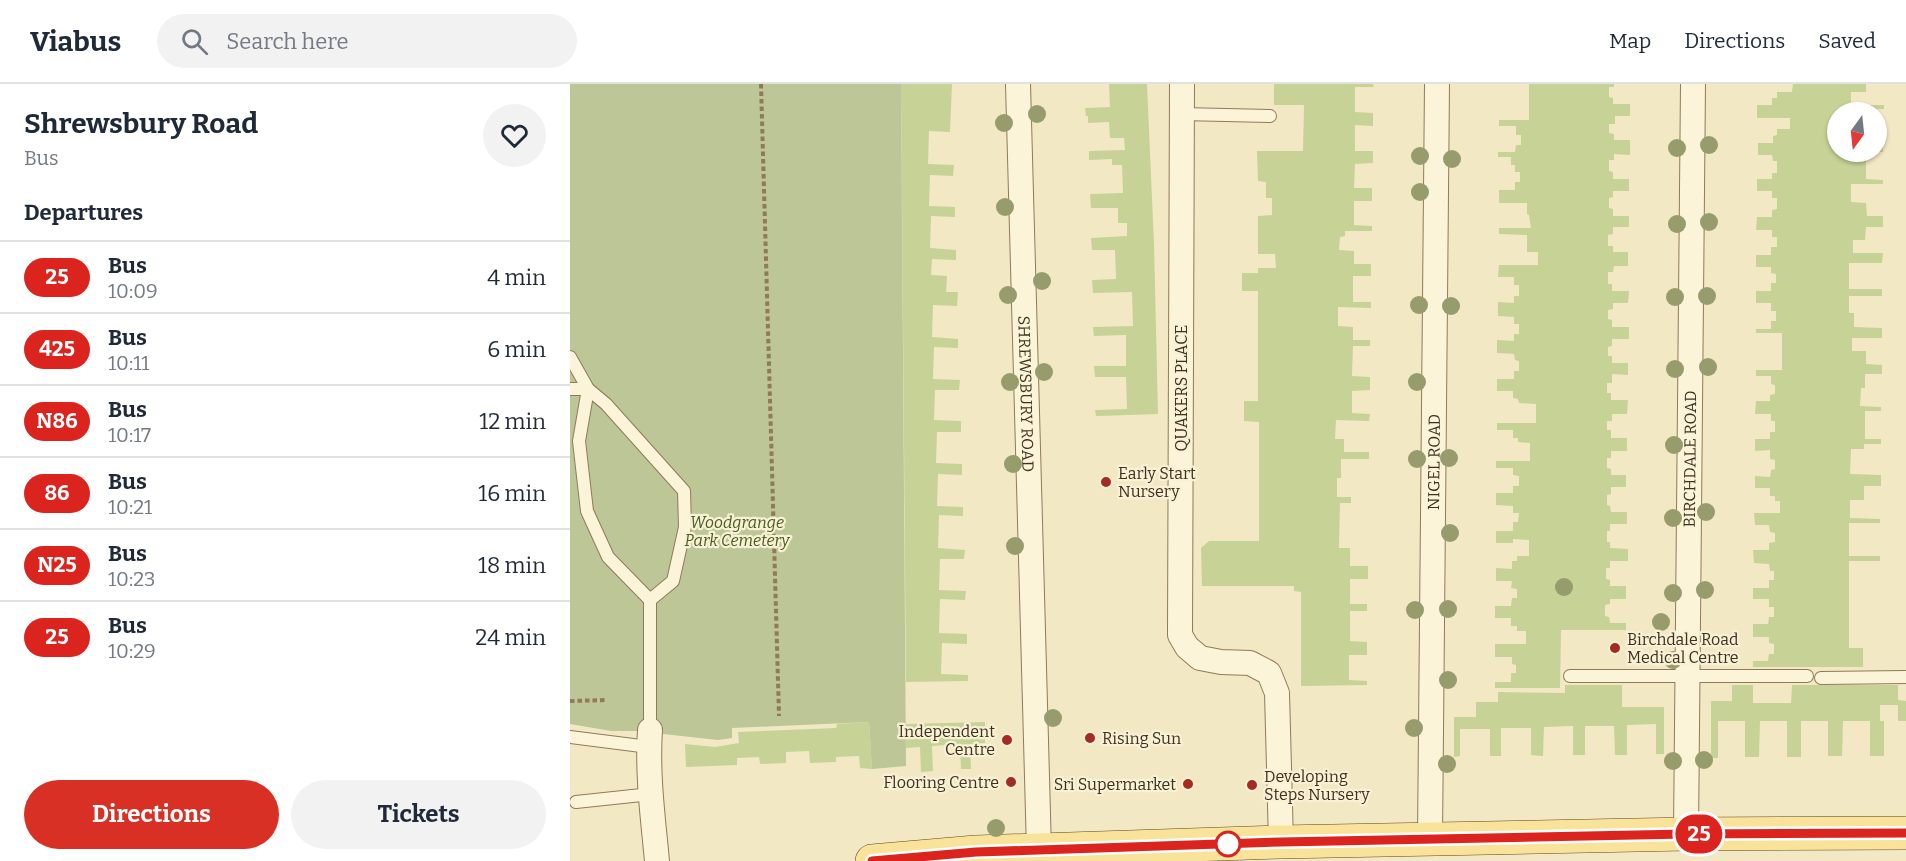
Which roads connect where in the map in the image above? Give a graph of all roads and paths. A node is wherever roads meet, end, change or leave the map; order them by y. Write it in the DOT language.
graph roads {
  1 [pos="761,84"];
  2 [pos="1018,84"];
  3 [pos="1182,84"];
  4 [pos="1437,84"];
  5 [pos="1693,84"];
  6 [pos="1182,114"];
  7 [pos="1270,116"];
  8 [pos="570,357"];
  9 [pos="570,389"];
  10 [pos="588,389"];
  11 [pos="650,600"];
  12 [pos="1570,676"];
  13 [pos="1688,676"];
  14 [pos="1808,676"];
  15 [pos="1906,677"];
  16 [pos="1821,678"];
  17 [pos="607,700"];
  18 [pos="570,701"];
  19 [pos="779,716"];
  20 [pos="570,737"];
  21 [pos="650,739"];
  22 [pos="651,794"];
  23 [pos="576,802"];
  24 [pos="1906,833"];
  25 [pos="1686,834"];
  26 [pos="1430,838"];
  27 [pos="1281,842"];
  28 [pos="1039,850"];
  29 [pos="657,861"];
  30 [pos="872,861"];
  1 -- 19 [label="path"];
  2 -- 28 [label="street, SHREWSBURY ROAD"];
  3 -- 6 [label="street, QUAKERS PLACE"];
  4 -- 26 [label="street, NIGEL ROAD"];
  5 -- 13 [label="street, BIRCHDALE ROAD"];
  6 -- 7 [label="lane"];
  6 -- 27 [label="street, QUAKERS PLACE"];
  8 -- 10 [label="lane"];
  9 -- 10 [label="lane"];
  10 -- 11 [label="lane"];
  10 -- 11 [label="lane"];
  11 -- 21 [label="lane"];
  12 -- 13 [label="lane"];
  13 -- 14 [label="lane"];
  13 -- 25 [label="street, BIRCHDALE ROAD"];
  15 -- 16 [label="lane"];
  17 -- 18 [label="path"];
  20 -- 21 [label="lane"];
  21 -- 22 [label="street"];
  22 -- 23 [label="lane"];
  22 -- 29 [label="street"];
  24 -- 25 [label="main road"];
  25 -- 26 [label="main road"];
  26 -- 27 [label="main road"];
  27 -- 28 [label="main road"];
  28 -- 30 [label="main road"];
}
